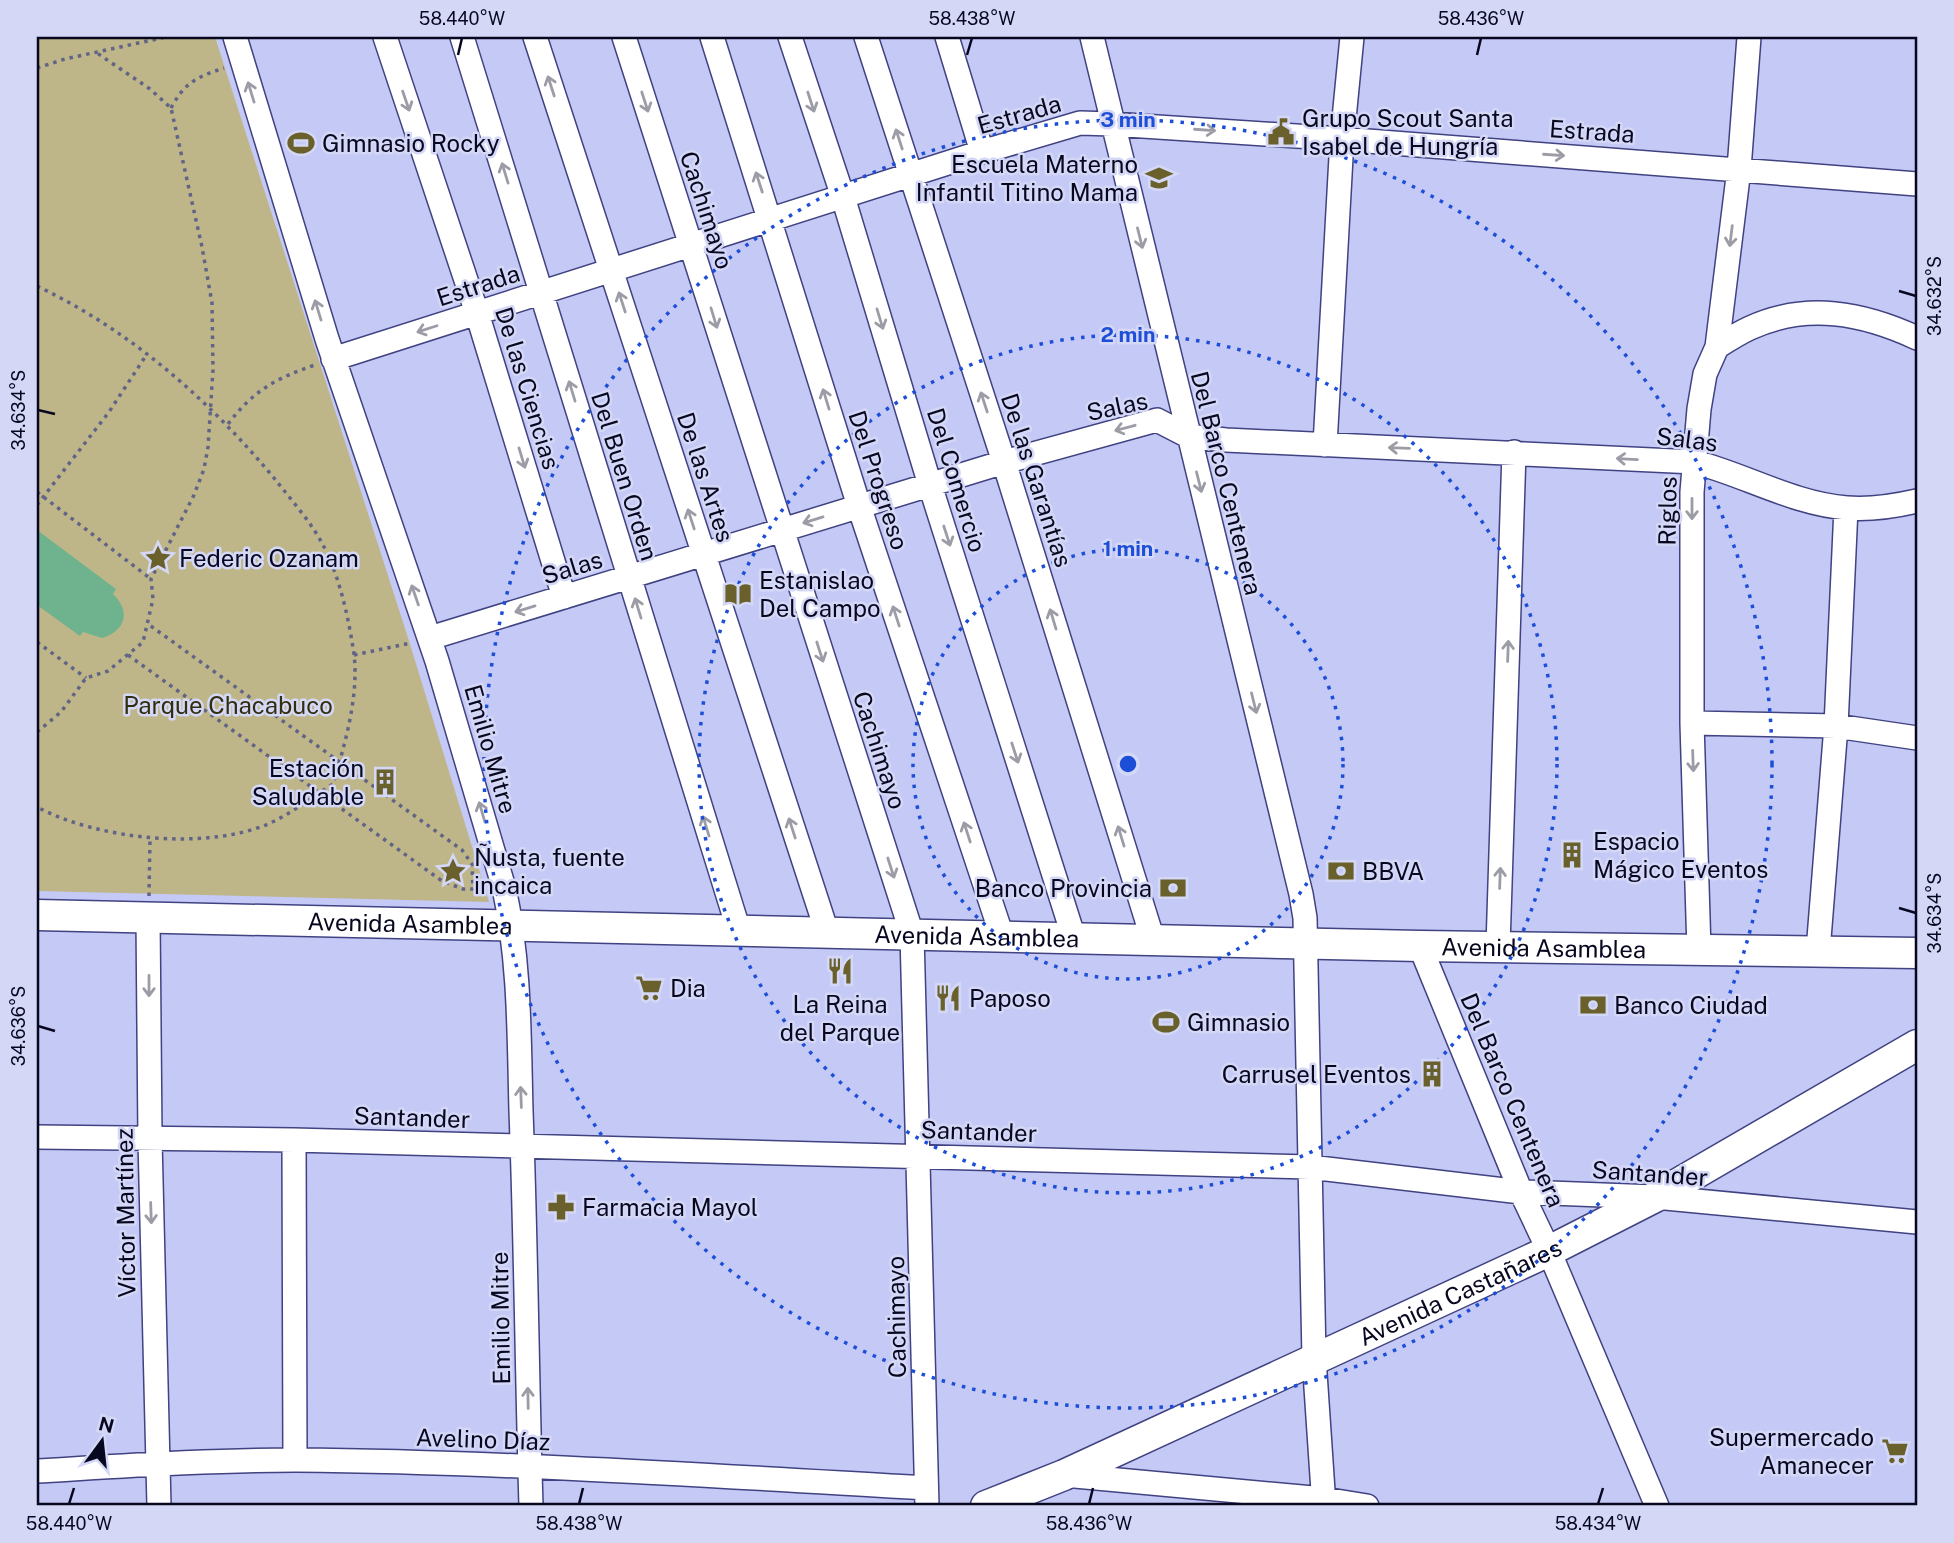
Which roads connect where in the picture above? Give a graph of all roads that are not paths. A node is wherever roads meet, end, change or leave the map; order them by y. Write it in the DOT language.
graph roads {
  1 [pos="234,37"];
  2 [pos="385,37"];
  3 [pos="462,37"];
  4 [pos="535,37"];
  5 [pos="624,37"];
  6 [pos="712,37"];
  7 [pos="790,37"];
  8 [pos="866,37"];
  9 [pos="947,37"];
  10 [pos="1092,37"];
  11 [pos="1352,37"];
  12 [pos="1749,37"];
  13 [pos="1112,124"];
  14 [pos="1342,139"];
  15 [pos="982,152"];
  16 [pos="1739,169"];
  17 [pos="911,175"];
  18 [pos="1917,184"];
  19 [pos="843,197"];
  20 [pos="771,219"];
  21 [pos="691,245"];
  22 [pos="612,270"];
  23 [pos="542,292"];
  24 [pos="477,313"];
  25 [pos="1917,338"];
  26 [pos="1717,347"];
  27 [pos="333,359"];
  28 [pos="1188,436"];
  29 [pos="1325,445"];
  30 [pos="1514,452"];
  31 [pos="1004,462"];
  32 [pos="1695,463"];
  33 [pos="930,485"];
  34 [pos="1917,501"];
  35 [pos="859,506"];
  36 [pos="1846,508"];
  37 [pos="781,530"];
  38 [pos="703,554"];
  39 [pos="628,577"];
  40 [pos="564,597"];
  41 [pos="430,638"];
  42 [pos="1692,723"];
  43 [pos="1836,726"];
  44 [pos="1917,738"];
  45 [pos="37,915"];
  46 [pos="148,918"];
  47 [pos="512,926"];
  48 [pos="738,931"];
  49 [pos="827,932"];
  50 [pos="912,934"];
  51 [pos="1002,936"];
  52 [pos="1074,938"];
  53 [pos="1153,940"];
  54 [pos="1306,943"];
  55 [pos="1420,946"];
  56 [pos="1498,946"];
  57 [pos="1699,950"];
  58 [pos="1818,951"];
  59 [pos="1917,953"];
  60 [pos="1917,1045"];
  61 [pos="37,1137"];
  62 [pos="150,1140"];
  63 [pos="294,1140"];
  64 [pos="522,1146"];
  65 [pos="918,1156"];
  66 [pos="1310,1167"];
  67 [pos="1521,1192"];
  68 [pos="1655,1198"];
  69 [pos="1917,1222"];
  70 [pos="1549,1251"];
  71 [pos="1314,1358"];
  72 [pos="295,1460"];
  73 [pos="158,1464"];
  74 [pos="530,1466"];
  75 [pos="37,1471"];
  76 [pos="1065,1475"];
  77 [pos="927,1497"];
  78 [pos="1024,1499"];
  79 [pos="1324,1503"];
  80 [pos="159,1506"];
  81 [pos="531,1506"];
  82 [pos="986,1506"];
  83 [pos="1367,1506"];
  84 [pos="1657,1506"];
  27 -- 1 [label="street, Emilio Mitre, one-way"];
  2 -- 24 [label="street, De las Ciencias, one-way"];
  23 -- 3 [label="street, Del Buen Orden, one-way"];
  22 -- 4 [label="street, De las Artes, one-way"];
  5 -- 21 [label="street, Cachimayo, one-way"];
  20 -- 6 [label="street, Del Progreso, one-way"];
  7 -- 19 [label="street, Del Comercio, one-way"];
  17 -- 8 [label="street, De las Garantías, one-way"];
  9 -- 15 [label="street"];
  10 -- 13 [label="street, Del Barco Centenera"];
  11 -- 14 [label="street"];
  12 -- 16 [label="street, Riglos"];
  13 -- 14 [label="street, Estrada, one-way"];
  13 -- 15 [label="street, Estrada"];
  13 -- 28 [label="street, Del Barco Centenera, one-way"];
  14 -- 16 [label="street, Estrada, one-way"];
  14 -- 29 [label="street"];
  15 -- 17 [label="street, Estrada"];
  16 -- 18 [label="street, Estrada"];
  16 -- 26 [label="street, Riglos, one-way"];
  17 -- 19 [label="street, Estrada"];
  31 -- 17 [label="street, De las Garantías, one-way"];
  19 -- 20 [label="street, Estrada"];
  19 -- 33 [label="street, Del Comercio, one-way"];
  20 -- 21 [label="street, Estrada"];
  35 -- 20 [label="street, Del Progreso, one-way"];
  21 -- 22 [label="street, Estrada"];
  21 -- 37 [label="street, Cachimayo, one-way"];
  22 -- 23 [label="street, Estrada"];
  38 -- 22 [label="street, De las Artes, one-way"];
  23 -- 24 [label="street, Estrada"];
  39 -- 23 [label="street, Del Buen Orden, one-way"];
  24 -- 27 [label="street, Estrada, one-way"];
  24 -- 40 [label="street, De las Ciencias, one-way"];
  25 -- 26 [label="street"];
  26 -- 32 [label="street, Riglos"];
  41 -- 27 [label="street, Emilio Mitre, one-way"];
  28 -- 29 [label="street, Salas"];
  28 -- 31 [label="street, Salas, one-way"];
  28 -- 54 [label="street, Del Barco Centenera, one-way"];
  30 -- 29 [label="street, Salas, one-way"];
  32 -- 30 [label="street, Salas, one-way"];
  56 -- 30 [label="street, one-way"];
  31 -- 33 [label="street, Salas"];
  53 -- 31 [label="street, De las Garantías, one-way"];
  32 -- 36 [label="street, Salas"];
  32 -- 42 [label="street, Riglos, one-way"];
  33 -- 35 [label="street, Salas"];
  33 -- 52 [label="street, Del Comercio, one-way"];
  34 -- 36 [label="street, Salas"];
  35 -- 37 [label="street, Salas, one-way"];
  51 -- 35 [label="street, Del Progreso, one-way"];
  36 -- 43 [label="street"];
  37 -- 38 [label="street, Salas"];
  37 -- 50 [label="street, Cachimayo, one-way"];
  38 -- 39 [label="street, Salas"];
  49 -- 38 [label="street, De las Artes, one-way"];
  39 -- 40 [label="street, Salas"];
  48 -- 39 [label="street, Del Buen Orden, one-way"];
  40 -- 41 [label="street, Salas, one-way"];
  47 -- 41 [label="street, Emilio Mitre, one-way"];
  42 -- 43 [label="street"];
  42 -- 57 [label="street, Riglos, one-way"];
  43 -- 44 [label="street"];
  43 -- 58 [label="street"];
  45 -- 46 [label="main road, Avenida Asamblea"];
  46 -- 47 [label="main road, Avenida Asamblea"];
  46 -- 62 [label="street, Víctor Martínez, one-way"];
  47 -- 48 [label="main road, Avenida Asamblea"];
  64 -- 47 [label="street, Emilio Mitre, one-way"];
  48 -- 49 [label="main road, Avenida Asamblea"];
  49 -- 50 [label="main road, Avenida Asamblea"];
  50 -- 51 [label="main road, Avenida Asamblea"];
  50 -- 65 [label="street, Cachimayo"];
  51 -- 52 [label="main road, Avenida Asamblea"];
  52 -- 53 [label="main road, Avenida Asamblea"];
  53 -- 54 [label="main road, Avenida Asamblea"];
  54 -- 55 [label="main road, Avenida Asamblea"];
  54 -- 66 [label="street, Del Barco Centenera"];
  55 -- 56 [label="main road, Avenida Asamblea"];
  55 -- 67 [label="street, Del Barco Centenera"];
  56 -- 57 [label="main road, Avenida Asamblea"];
  57 -- 58 [label="main road, Avenida Asamblea"];
  58 -- 59 [label="main road, Avenida Asamblea"];
  60 -- 68 [label="main road, Avenida Castañares"];
  61 -- 62 [label="street, Santander"];
  62 -- 63 [label="street, Santander"];
  62 -- 73 [label="street, Víctor Martínez, one-way"];
  63 -- 64 [label="street, Santander"];
  63 -- 72 [label="street"];
  64 -- 65 [label="street, Santander"];
  74 -- 64 [label="street, Emilio Mitre, one-way"];
  65 -- 66 [label="street, Santander"];
  65 -- 77 [label="street, Cachimayo"];
  66 -- 67 [label="street, Santander"];
  66 -- 71 [label="street, Del Barco Centenera"];
  67 -- 68 [label="street, Santander"];
  67 -- 70 [label="street, Del Barco Centenera"];
  68 -- 69 [label="street, Santander"];
  68 -- 70 [label="main road, Avenida Castañares"];
  70 -- 71 [label="main road, Avenida Castañares"];
  70 -- 84 [label="street, Del Barco Centenera"];
  71 -- 76 [label="main road, Avenida Castañares"];
  71 -- 79 [label="street, Del Barco Centenera"];
  72 -- 73 [label="street, Avelino Díaz"];
  72 -- 74 [label="street, Avelino Díaz"];
  73 -- 75 [label="street, Avelino Díaz"];
  73 -- 80 [label="street, Víctor Martínez"];
  74 -- 77 [label="street, Avelino Díaz"];
  74 -- 81 [label="street, Emilio Mitre"];
  76 -- 78 [label="main road, Avenida Castañares"];
  76 -- 79 [label="street"];
  78 -- 82 [label="main road, Avenida Castañares"];
  79 -- 83 [label="street"];
}
